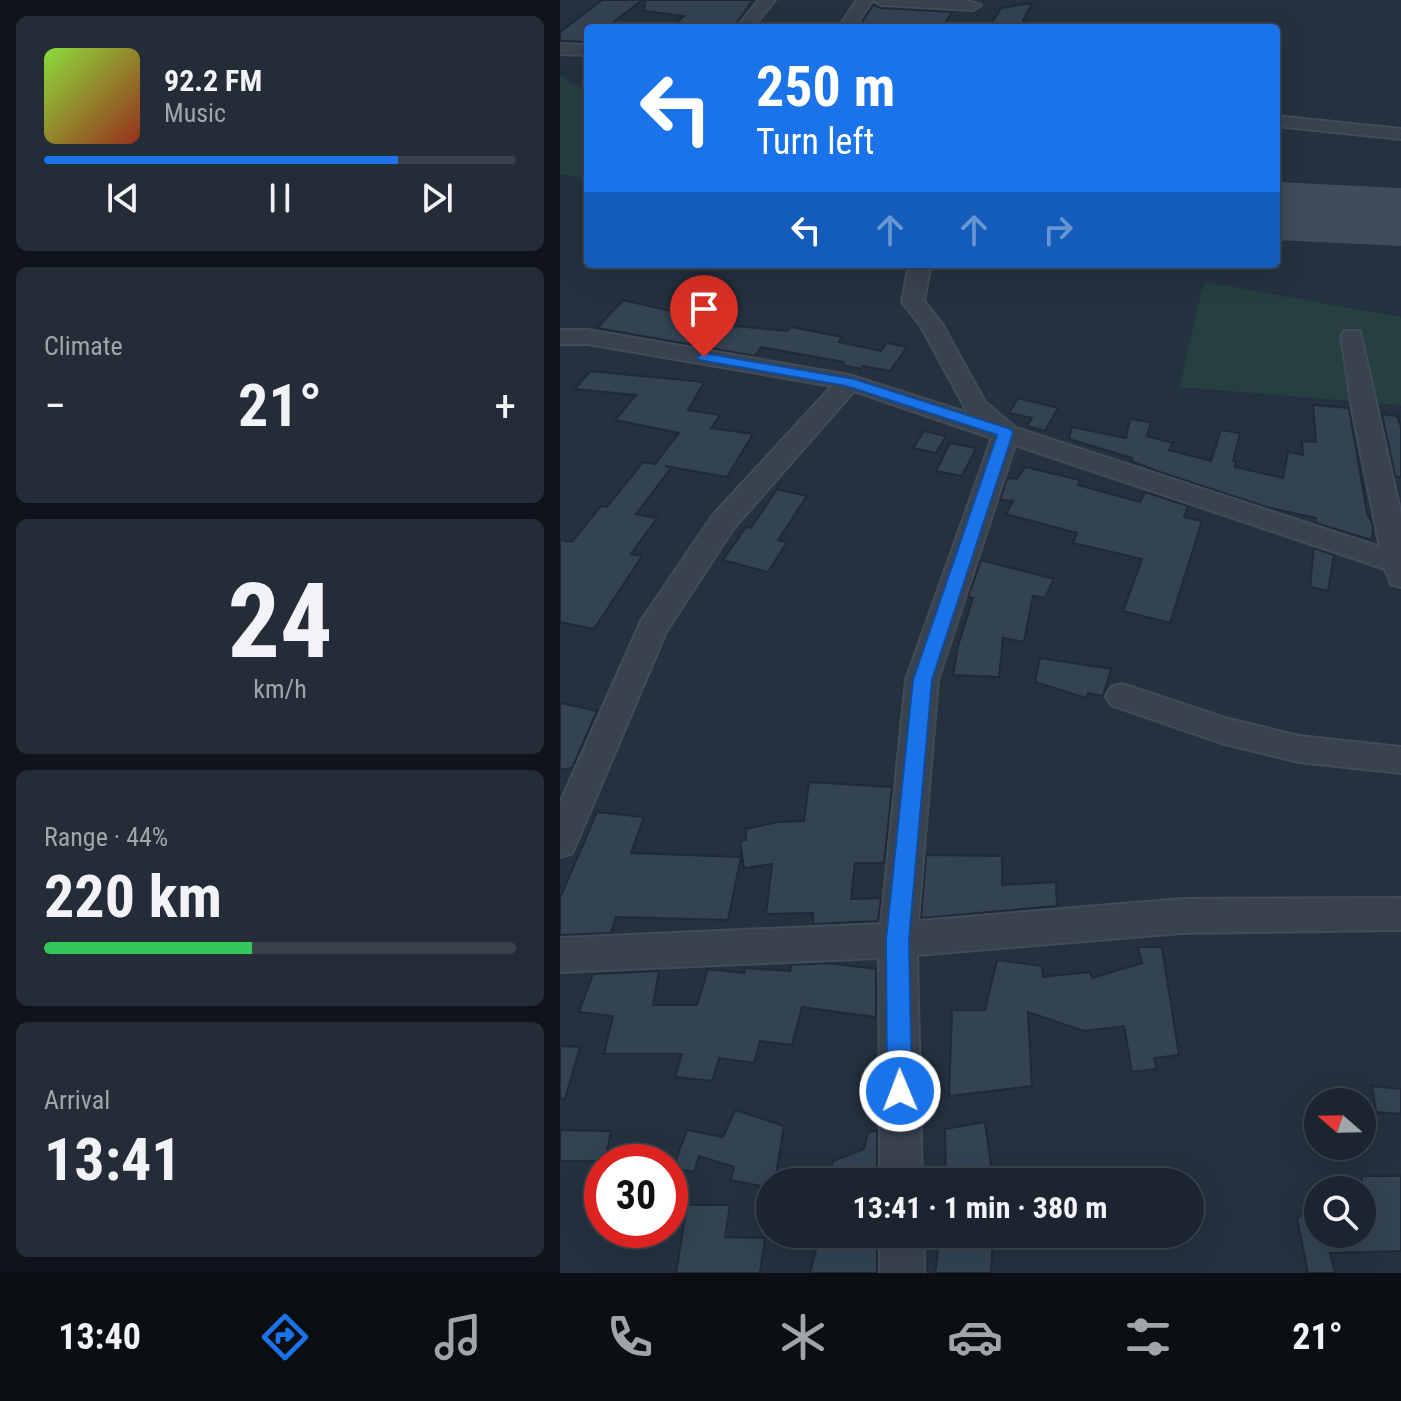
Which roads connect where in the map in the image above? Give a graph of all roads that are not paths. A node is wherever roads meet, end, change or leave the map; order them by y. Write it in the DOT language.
graph roads {
  1 [pos="767,0"];
  2 [pos="865,0"];
  3 [pos="881,0"];
  4 [pos="973,7"];
  5 [pos="747,24"];
  6 [pos="849,24"];
  7 [pos="560,49"];
  8 [pos="584,50"];
  9 [pos="1280,121"];
  10 [pos="1401,134"];
  11 [pos="919,268"];
  12 [pos="1352,336"];
  13 [pos="560,337"];
  14 [pos="849,382"];
  15 [pos="1006,433"];
  16 [pos="1400,568"];
  17 [pos="1122,696"];
  18 [pos="1401,760"];
  19 [pos="563,828"];
  20 [pos="1401,914"];
  21 [pos="898,940"];
  22 [pos="560,955"];
  23 [pos="901,1168"];
  24 [pos="902,1248"];
  25 [pos="902,1273"];
  1 -- 5 [label="street"];
  2 -- 6 [label="street"];
  3 -- 4 [label="street"];
  7 -- 8 [label="street"];
  9 -- 10 [label="street"];
  11 -- 15 [label="street"];
  12 -- 16 [label="street"];
  13 -- 14 [label="street"];
  14 -- 15 [label="street"];
  14 -- 19 [label="street"];
  15 -- 16 [label="street"];
  15 -- 21 [label="street"];
  17 -- 18 [label="street"];
  20 -- 21 [label="street"];
  21 -- 22 [label="street"];
  21 -- 23 [label="street"];
  24 -- 25 [label="street"];
}
